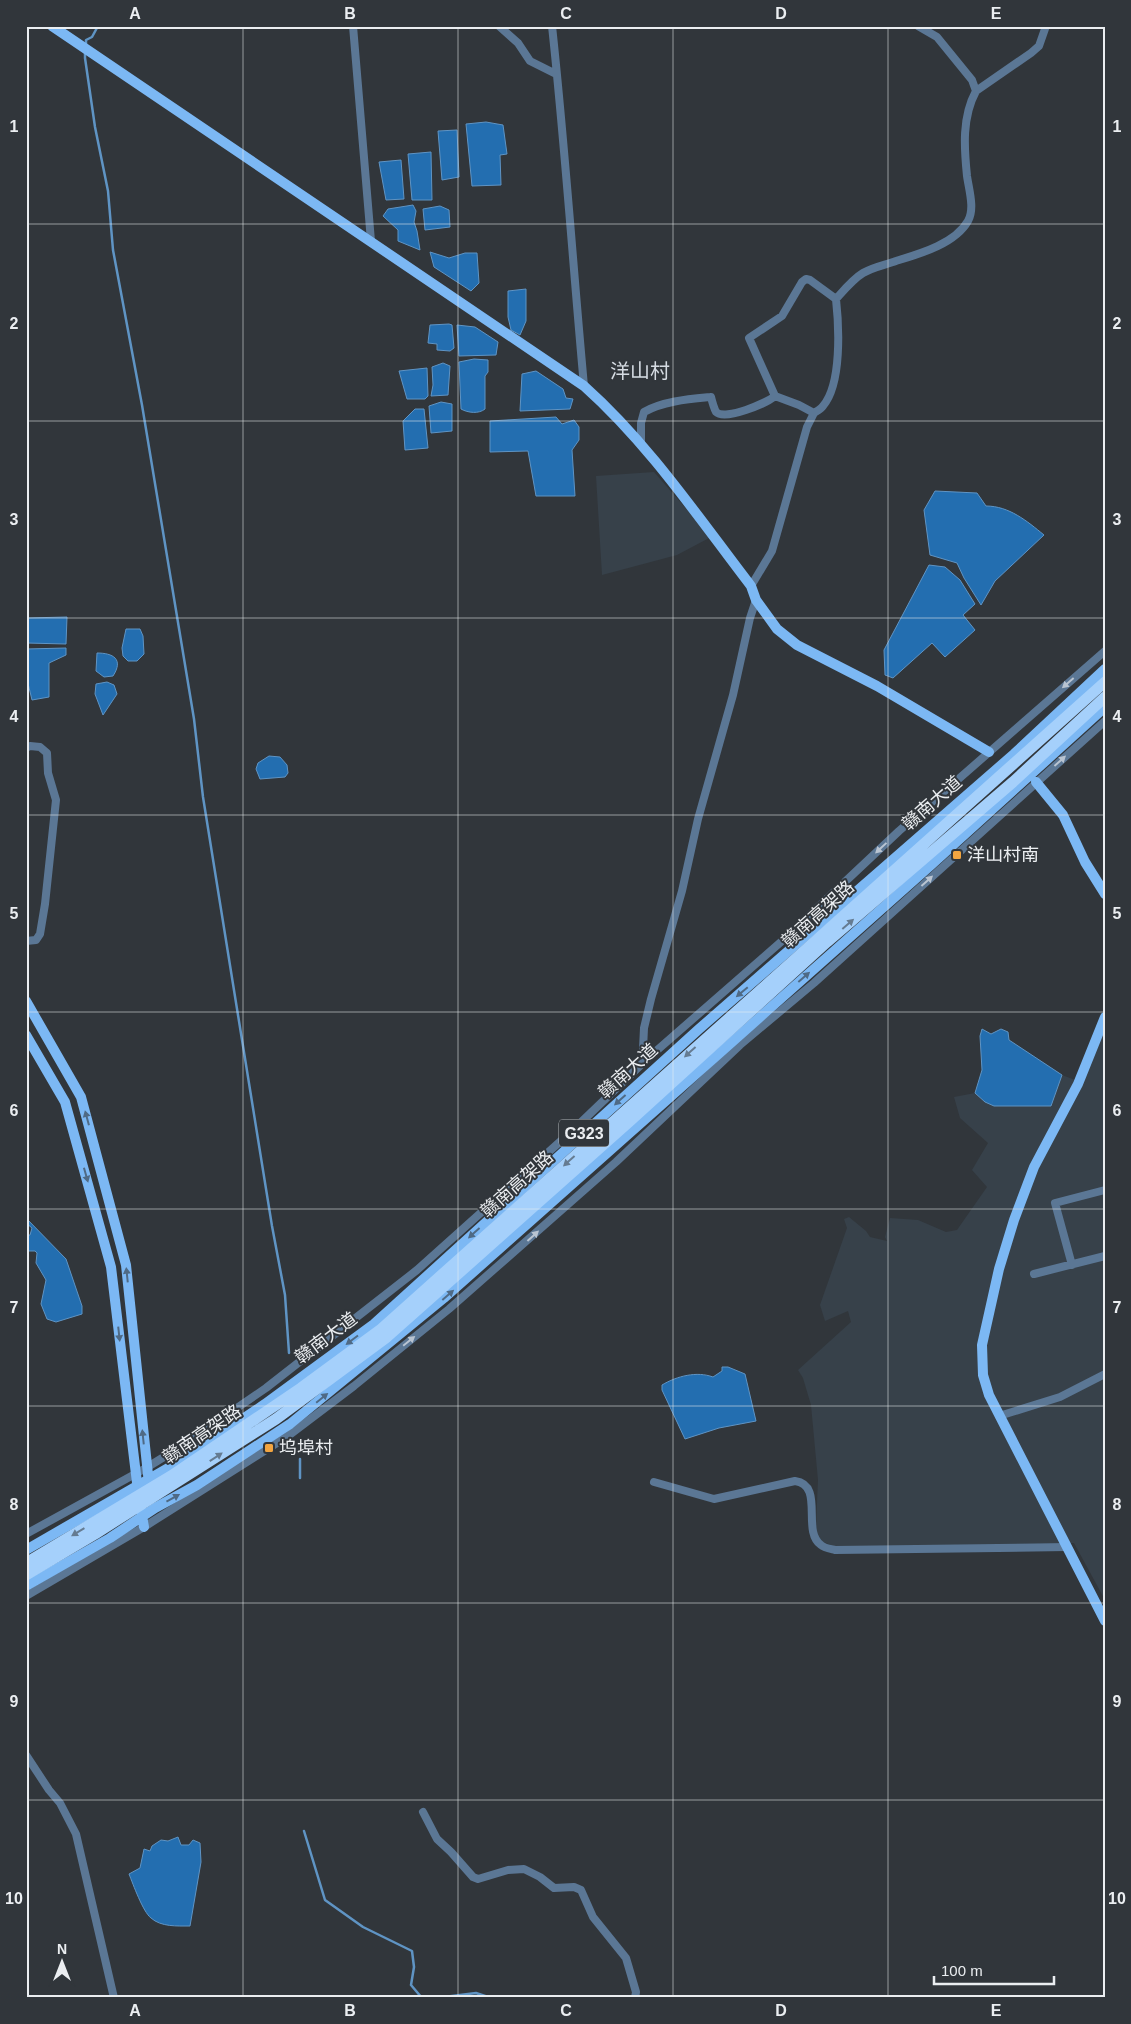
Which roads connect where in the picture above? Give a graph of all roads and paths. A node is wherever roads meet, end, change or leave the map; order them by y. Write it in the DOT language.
graph roads {
  1 [pos="52,26"];
  2 [pos="353,26"];
  3 [pos="499,26"];
  4 [pos="552,26"];
  5 [pos="918,26"];
  6 [pos="1046,26"];
  7 [pos="556,74"];
  8 [pos="976,91"];
  9 [pos="371,241"];
  10 [pos="836,299"];
  11 [pos="584,386"];
  12 [pos="775,396"];
  13 [pos="814,413"];
  14 [pos="641,443"];
  15 [pos="751,586"];
  16 [pos="756,600"];
  17 [pos="1105,651"];
  18 [pos="1105,669"];
  19 [pos="1105,682"];
  20 [pos="1105,697"];
  21 [pos="1071,699"];
  22 [pos="1105,707"];
  23 [pos="1091,720"];
  24 [pos="1105,721"];
  25 [pos="26,748"];
  26 [pos="989,752"];
  27 [pos="1014,754"];
  28 [pos="1034,778"];
  29 [pos="1105,894"];
  30 [pos="26,941"];
  31 [pos="765,972"];
  32 [pos="786,994"];
  33 [pos="26,1001"];
  34 [pos="1105,1017"];
  35 [pos="699,1029"];
  36 [pos="26,1035"];
  37 [pos="721,1052"];
  38 [pos="647,1059"];
  39 [pos="1105,1190"];
  40 [pos="1105,1256"];
  41 [pos="1072,1265"];
  42 [pos="1034,1274"];
  43 [pos="1105,1374"];
  44 [pos="999,1416"];
  45 [pos="182,1460"];
  46 [pos="146,1468"];
  47 [pos="135,1474"];
  48 [pos="148,1480"];
  49 [pos="654,1482"];
  50 [pos="197,1485"];
  51 [pos="137,1486"];
  52 [pos="155,1508"];
  53 [pos="94,1510"];
  54 [pos="142,1516"];
  55 [pos="157,1519"];
  56 [pos="144,1528"];
  57 [pos="26,1534"];
  58 [pos="110,1538"];
  59 [pos="1067,1547"];
  60 [pos="26,1550"];
  61 [pos="26,1563"];
  62 [pos="26,1575"];
  63 [pos="26,1586"];
  64 [pos="26,1596"];
  65 [pos="1105,1621"];
  66 [pos="26,1755"];
  67 [pos="423,1812"];
  68 [pos="114,1998"];
  69 [pos="635,1998"];
  1 -- 9 [label="main road"];
  2 -- 9 [label="street"];
  3 -- 7 [label="street"];
  4 -- 7 [label="street"];
  5 -- 8 [label="street"];
  6 -- 8 [label="street"];
  7 -- 11 [label="street"];
  8 -- 10 [label="street"];
  9 -- 11 [label="main road"];
  10 -- 12 [label="street"];
  10 -- 13 [label="street"];
  11 -- 14 [label="main road"];
  12 -- 13 [label="street"];
  12 -- 14 [label="street"];
  13 -- 15 [label="street"];
  14 -- 15 [label="main road"];
  15 -- 16 [label="main road"];
  16 -- 26 [label="main road"];
  16 -- 38 [label="street"];
  17 -- 26 [label="street, one-way"];
  18 -- 21 [label="main road, 赣南大道 / G323"];
  19 -- 61 [label="highway, 赣南高架路, one-way"];
  62 -- 20 [label="highway, 赣南高架路, one-way"];
  21 -- 23 [label="main road"];
  21 -- 27 [label="main road, 赣南大道 / G323"];
  22 -- 23 [label="main road, G323"];
  23 -- 28 [label="main road, G323"];
  28 -- 24 [label="street, one-way"];
  25 -- 30 [label="street"];
  26 -- 38 [label="street, one-way"];
  27 -- 28 [label="main road"];
  27 -- 31 [label="main road, 赣南大道 / G323"];
  28 -- 29 [label="main road"];
  32 -- 28 [label="main road, G323, one-way"];
  55 -- 28 [label="street, one-way"];
  31 -- 32 [label="main road"];
  31 -- 35 [label="main road, 赣南大道 / G323, one-way"];
  32 -- 37 [label="main road, G323"];
  46 -- 33 [label="main road, one-way"];
  34 -- 44 [label="main road"];
  35 -- 37 [label="main road"];
  35 -- 45 [label="main road, 赣南大道 / G323, one-way"];
  36 -- 47 [label="main road, one-way"];
  50 -- 37 [label="main road, G323, one-way"];
  38 -- 46 [label="street"];
  39 -- 41 [label="street"];
  40 -- 41 [label="street"];
  41 -- 42 [label="street"];
  43 -- 44 [label="street"];
  44 -- 59 [label="main road"];
  45 -- 48 [label="main road, 赣南大道 / G323"];
  45 -- 50 [label="main road"];
  46 -- 47 [label="street"];
  46 -- 48 [label="main road"];
  47 -- 51 [label="main road"];
  47 -- 57 [label="street"];
  48 -- 51 [label="main road, 赣南大道 / G323"];
  48 -- 52 [label="main road"];
  49 -- 59 [label="street"];
  52 -- 50 [label="main road, G323, one-way"];
  51 -- 53 [label="main road, 赣南大道 / G323"];
  51 -- 54 [label="main road"];
  52 -- 54 [label="main road, G323"];
  52 -- 55 [label="main road"];
  53 -- 58 [label="main road"];
  53 -- 60 [label="main road, 赣南大道 / G323"];
  54 -- 56 [label="main road"];
  54 -- 58 [label="main road, G323"];
  55 -- 56 [label="street"];
  56 -- 64 [label="street"];
  58 -- 63 [label="main road, G323"];
  59 -- 65 [label="main road"];
  66 -- 68 [label="street"];
  67 -- 69 [label="street"];
}
